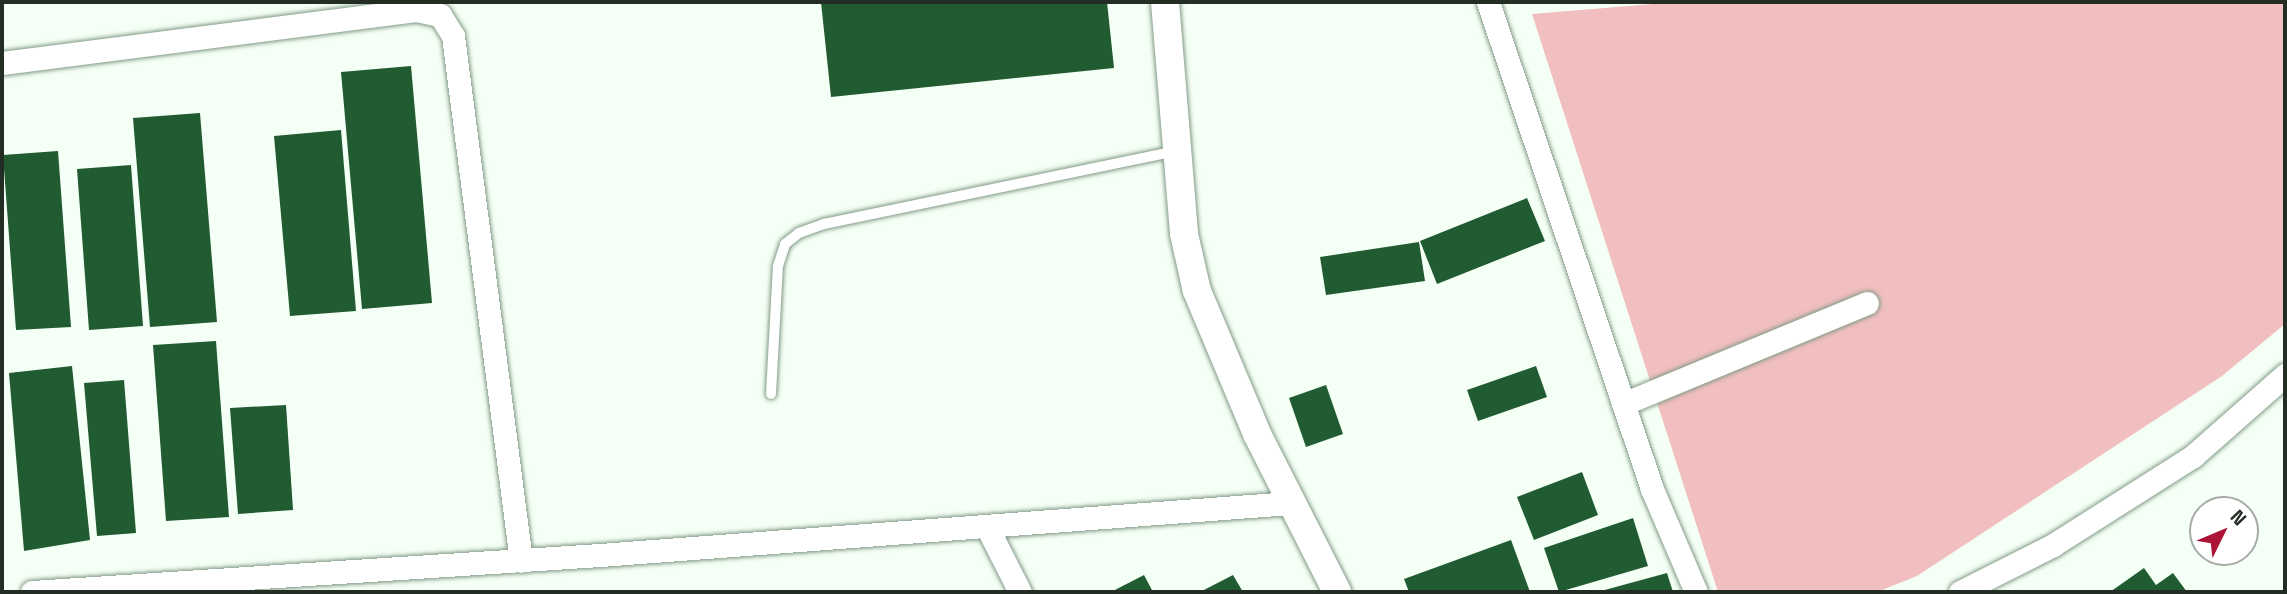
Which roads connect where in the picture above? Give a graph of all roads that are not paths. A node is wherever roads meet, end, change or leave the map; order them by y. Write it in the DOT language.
graph roads {
  1 [pos="1165,2"];
  2 [pos="1488,2"];
  3 [pos="439,8"];
  4 [pos="2,63"];
  5 [pos="1178,150"];
  6 [pos="1867,303"];
  7 [pos="2283,382"];
  8 [pos="771,394"];
  9 [pos="1623,404"];
  10 [pos="1290,503"];
  11 [pos="987,527"];
  12 [pos="521,561"];
  13 [pos="41,592"];
  14 [pos="1020,592"];
  15 [pos="1337,592"];
  16 [pos="1696,592"];
  17 [pos="1960,592"];
  1 -- 5 [label="street"];
  2 -- 9 [label="street"];
  3 -- 4 [label="street"];
  3 -- 12 [label="street"];
  5 -- 8 [label="lane"];
  5 -- 10 [label="street"];
  6 -- 9 [label="street"];
  7 -- 17 [label="street"];
  9 -- 16 [label="street"];
  10 -- 11 [label="street"];
  10 -- 15 [label="street"];
  11 -- 12 [label="street"];
  11 -- 14 [label="street"];
  12 -- 13 [label="street"];
}
